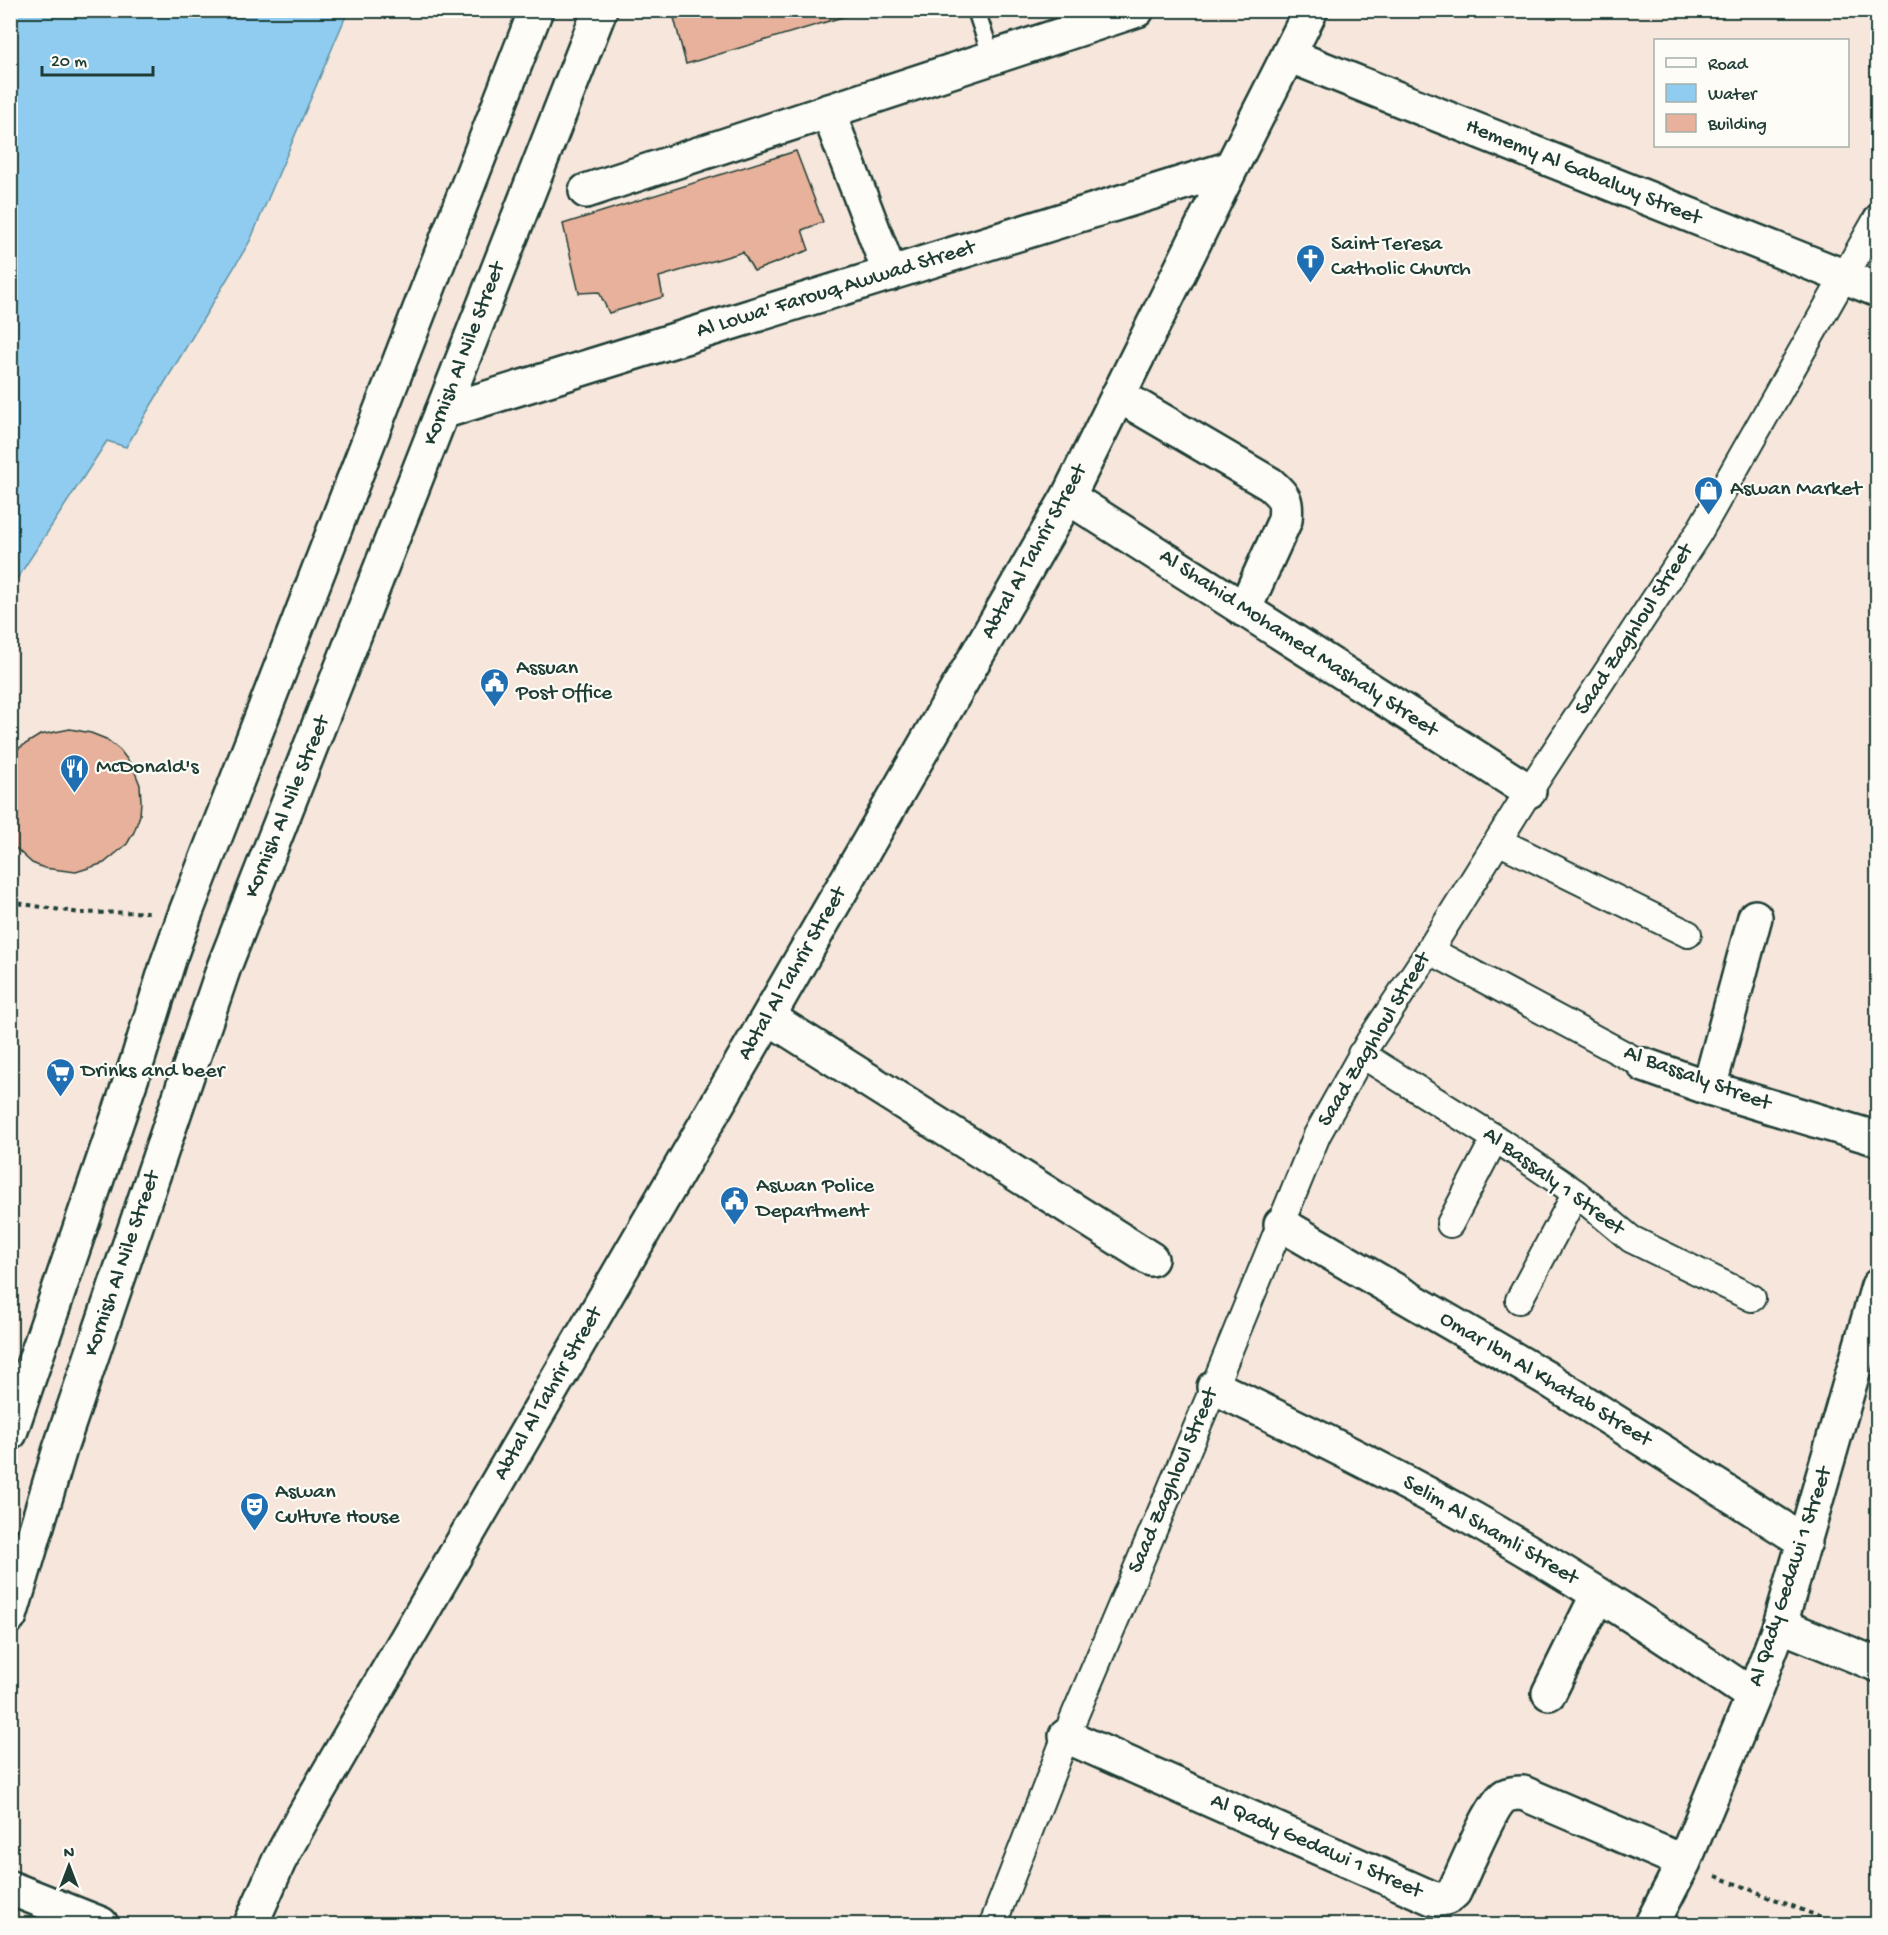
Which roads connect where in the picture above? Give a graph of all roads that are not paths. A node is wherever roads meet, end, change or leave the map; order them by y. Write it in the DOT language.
graph roads {
  1 [pos="536,10"];
  2 [pos="600,10"];
  3 [pos="976,10"];
  4 [pos="1137,10"];
  5 [pos="1311,10"];
  6 [pos="1288,56"];
  7 [pos="992,58"];
  8 [pos="828,111"];
  9 [pos="1231,168"];
  10 [pos="585,191"];
  11 [pos="1878,217"];
  12 [pos="890,274"];
  13 [pos="1843,276"];
  14 [pos="1878,290"];
  15 [pos="1118,395"];
  16 [pos="442,412"];
  17 [pos="1068,497"];
  18 [pos="1244,610"];
  19 [pos="1529,791"];
  20 [pos="1498,841"];
  21 [pos="1755,917"];
  22 [pos="1688,934"];
  23 [pos="1429,950"];
  24 [pos="768,1017"];
  25 [pos="1361,1054"];
  26 [pos="1644,1065"];
  27 [pos="1709,1088"];
  28 [pos="1496,1138"];
  29 [pos="1878,1139"];
  30 [pos="1576,1193"];
  31 [pos="1281,1224"];
  32 [pos="1450,1224"];
  33 [pos="1151,1259"];
  34 [pos="1878,1286"];
  35 [pos="1752,1298"];
  36 [pos="1519,1300"];
  37 [pos="1214,1387"];
  38 [pos="10,1433"];
  39 [pos="1805,1542"];
  40 [pos="1598,1594"];
  41 [pos="10,1616"];
  42 [pos="1780,1625"];
  43 [pos="1878,1665"];
  44 [pos="1549,1693"];
  45 [pos="1754,1696"];
  46 [pos="1066,1736"];
  47 [pos="1684,1862"];
  48 [pos="10,1888"];
  49 [pos="101,1924"];
  50 [pos="251,1924"];
  51 [pos="993,1924"];
  52 [pos="1652,1924"];
  1 -- 38 [label="street"];
  2 -- 16 [label="street, Kornish Al Nile Street"];
  3 -- 7 [label="lane"];
  4 -- 7 [label="street"];
  5 -- 6 [label="street, Abtal Al Tahrir Street"];
  6 -- 9 [label="street, Abtal Al Tahrir Street"];
  6 -- 13 [label="street, Hememy Al Gabalwy Street"];
  7 -- 8 [label="street"];
  8 -- 10 [label="street"];
  8 -- 12 [label="street"];
  9 -- 12 [label="street, Al Lowa' Farouq Awwad Street"];
  9 -- 15 [label="street, Abtal Al Tahrir Street"];
  11 -- 13 [label="street, Saad Zaghloul Street"];
  12 -- 16 [label="street, Al Lowa' Farouq Awwad Street"];
  13 -- 14 [label="street, Hememy Al Gabalwy Street"];
  13 -- 19 [label="street, Saad Zaghloul Street"];
  15 -- 17 [label="street, Abtal Al Tahrir Street"];
  15 -- 18 [label="street"];
  16 -- 41 [label="street, Kornish Al Nile Street"];
  17 -- 18 [label="street, Al Shahid Mohamed Mashaly Street"];
  17 -- 24 [label="street, Abtal Al Tahrir Street"];
  18 -- 19 [label="street, Al Shahid Mohamed Mashaly Street"];
  19 -- 20 [label="street, Saad Zaghloul Street"];
  20 -- 22 [label="street"];
  20 -- 23 [label="street, Saad Zaghloul Street"];
  21 -- 27 [label="street"];
  23 -- 25 [label="street, Saad Zaghloul Street"];
  23 -- 26 [label="street, Al Bassaly Street"];
  24 -- 33 [label="street"];
  24 -- 50 [label="street, Abtal Al Tahrir Street"];
  25 -- 28 [label="street, Al Bassaly 1 Street"];
  25 -- 31 [label="street, Saad Zaghloul Street"];
  26 -- 27 [label="street, Al Bassaly Street"];
  27 -- 29 [label="street, Al Bassaly Street"];
  28 -- 30 [label="street, Al Bassaly 1 Street"];
  28 -- 32 [label="street"];
  30 -- 35 [label="street, Al Bassaly 1 Street"];
  30 -- 36 [label="street"];
  31 -- 37 [label="street, Saad Zaghloul Street"];
  31 -- 39 [label="street, Omar Ibn Al Khatab Street"];
  34 -- 39 [label="street, Al Qady Gedawi 1 Street"];
  37 -- 40 [label="street, Selim Al Shamli Street"];
  37 -- 46 [label="street, Saad Zaghloul Street"];
  39 -- 42 [label="street, Al Qady Gedawi 1 Street"];
  40 -- 44 [label="street"];
  40 -- 45 [label="street, Selim Al Shamli Street"];
  42 -- 43 [label="street"];
  42 -- 45 [label="street, Al Qady Gedawi 1 Street"];
  45 -- 47 [label="street, Al Qady Gedawi 1 Street"];
  46 -- 47 [label="street, Al Qady Gedawi 1 Street"];
  46 -- 51 [label="street, Saad Zaghloul Street"];
  47 -- 52 [label="street, Al Qady Gedawi 1 Street"];
  48 -- 49 [label="street"];
}
